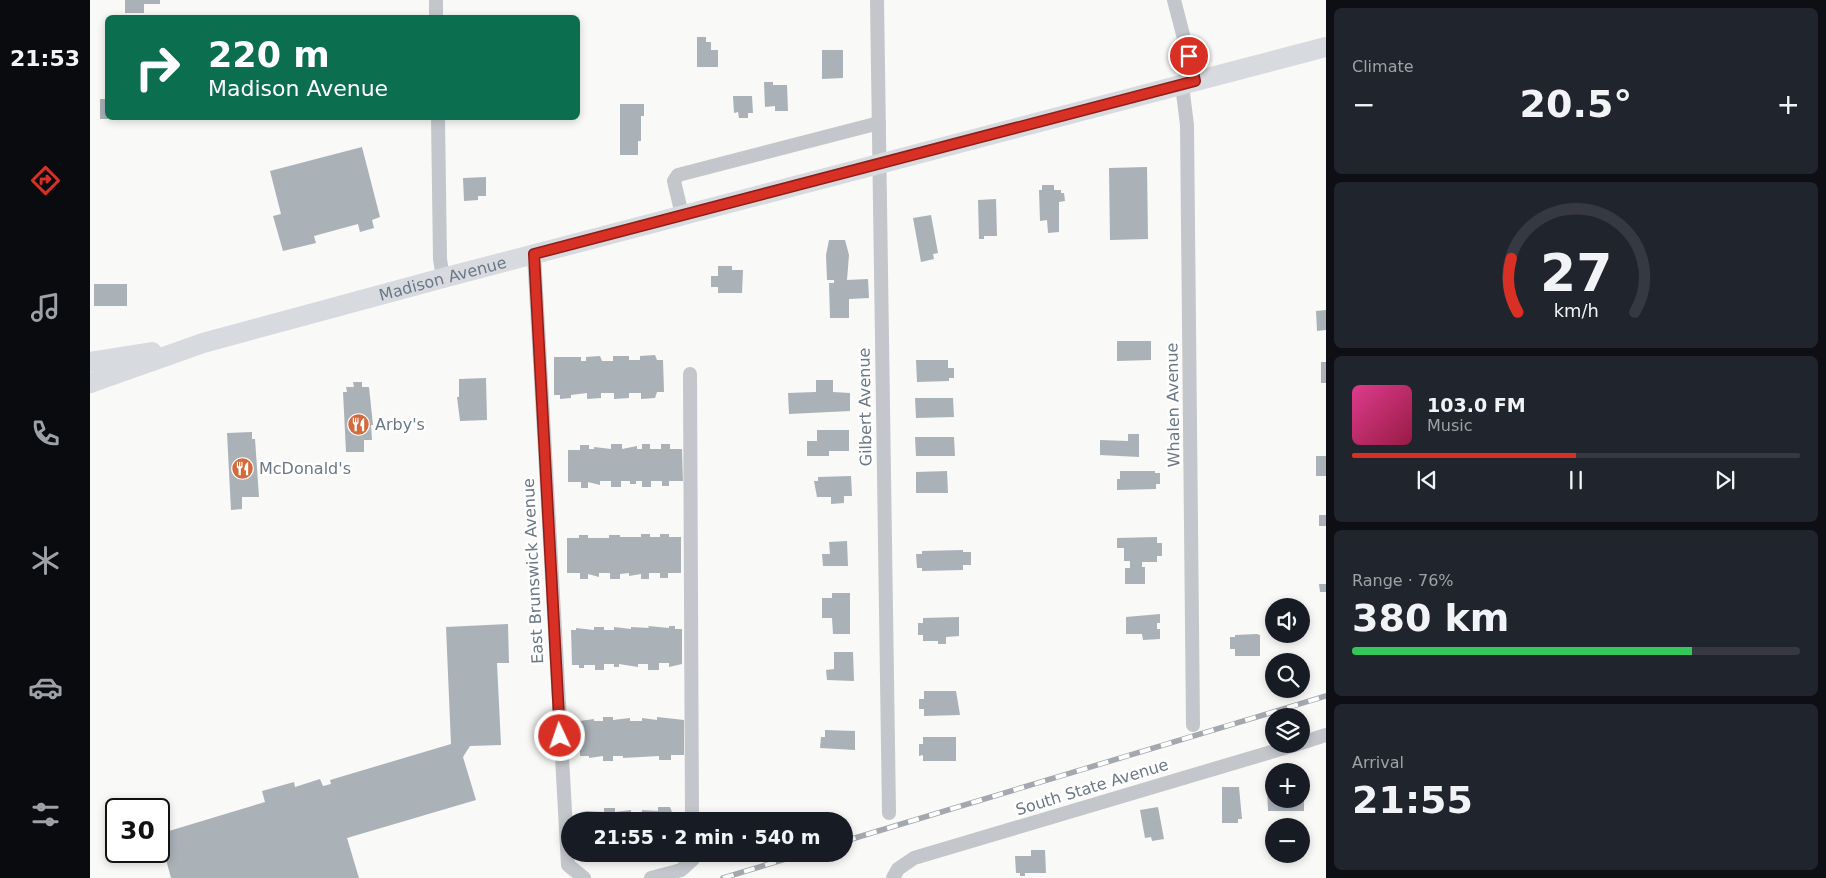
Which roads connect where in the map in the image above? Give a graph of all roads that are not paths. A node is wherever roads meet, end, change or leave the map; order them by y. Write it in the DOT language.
graph roads {
  1 [pos="436,0"];
  2 [pos="878,0"];
  3 [pos="1174,0"];
  4 [pos="436,15"];
  5 [pos="1326,47"];
  6 [pos="1189,83"];
  7 [pos="438,120"];
  8 [pos="879,123"];
  9 [pos="880,163"];
  10 [pos="682,215"];
  11 [pos="534,254"];
  12 [pos="443,278"];
  13 [pos="203,343"];
  14 [pos="90,362"];
  15 [pos="690,374"];
  16 [pos="90,383"];
  17 [pos="1193,725"];
  18 [pos="1326,735"];
  19 [pos="1310,740"];
  20 [pos="1266,753"];
  21 [pos="692,812"];
  22 [pos="888,813"];
  23 [pos="690,862"];
  24 [pos="896,873"];
  25 [pos="584,878"];
  26 [pos="651,878"];
  1 -- 4 [label="street"];
  2 -- 8 [label="street, Gilbert Avenue"];
  3 -- 6 [label="street, Whalen Avenue"];
  5 -- 6 [label="main road, Madison Avenue"];
  6 -- 9 [label="main road, Madison Avenue"];
  6 -- 17 [label="street, Whalen Avenue"];
  7 -- 12 [label="street"];
  8 -- 9 [label="street, Gilbert Avenue"];
  8 -- 10 [label="street"];
  9 -- 10 [label="main road, Madison Avenue"];
  9 -- 22 [label="street, Gilbert Avenue"];
  10 -- 11 [label="main road, Madison Avenue"];
  11 -- 12 [label="main road, Madison Avenue"];
  11 -- 25 [label="street, East Brunswick Avenue"];
  12 -- 13 [label="main road, Madison Avenue"];
  13 -- 14 [label="main road, Madison Avenue"];
  13 -- 16 [label="main road, Madison Avenue"];
  15 -- 21 [label="street"];
  18 -- 19 [label="street, South State Avenue"];
  20 -- 24 [label="street, South State Avenue"];
  23 -- 26 [label="street"];
}
